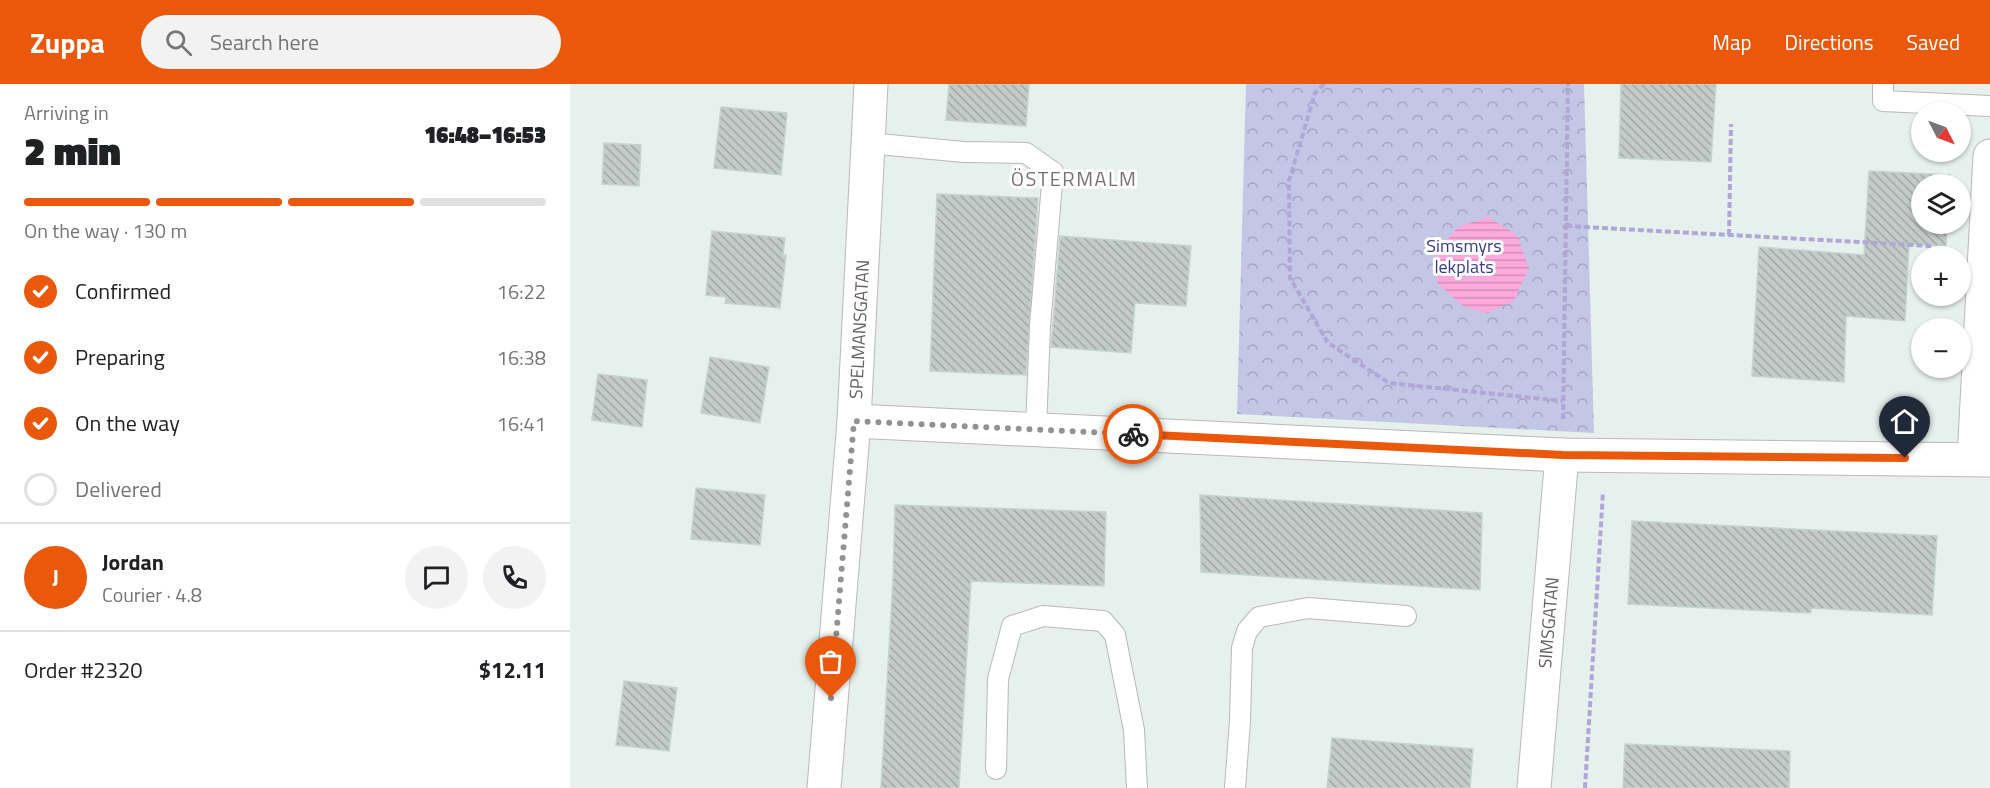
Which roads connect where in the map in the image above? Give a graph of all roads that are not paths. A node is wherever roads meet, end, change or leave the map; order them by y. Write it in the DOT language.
graph roads {
  1 [pos="871,84"];
  2 [pos="1883,84"];
  3 [pos="1990,106"];
  4 [pos="868,143"];
  5 [pos="1990,156"];
  6 [pos="854,421"];
  7 [pos="1036,429"];
  8 [pos="1563,455"];
  9 [pos="1982,459"];
  10 [pos="1406,616"];
  11 [pos="996,768"];
  12 [pos="824,788"];
  13 [pos="1137,788"];
  14 [pos="1235,788"];
  15 [pos="1534,788"];
  1 -- 4 [label="street, SPELMANSGATAN"];
  2 -- 3 [label="lane"];
  4 -- 6 [label="street, SPELMANSGATAN"];
  4 -- 7 [label="lane"];
  5 -- 9 [label="street"];
  6 -- 7 [label="street"];
  6 -- 12 [label="street, SPELMANSGATAN"];
  7 -- 8 [label="street"];
  8 -- 9 [label="street"];
  8 -- 15 [label="street, SIMSGATAN"];
  10 -- 14 [label="lane"];
  11 -- 13 [label="lane"];
}
